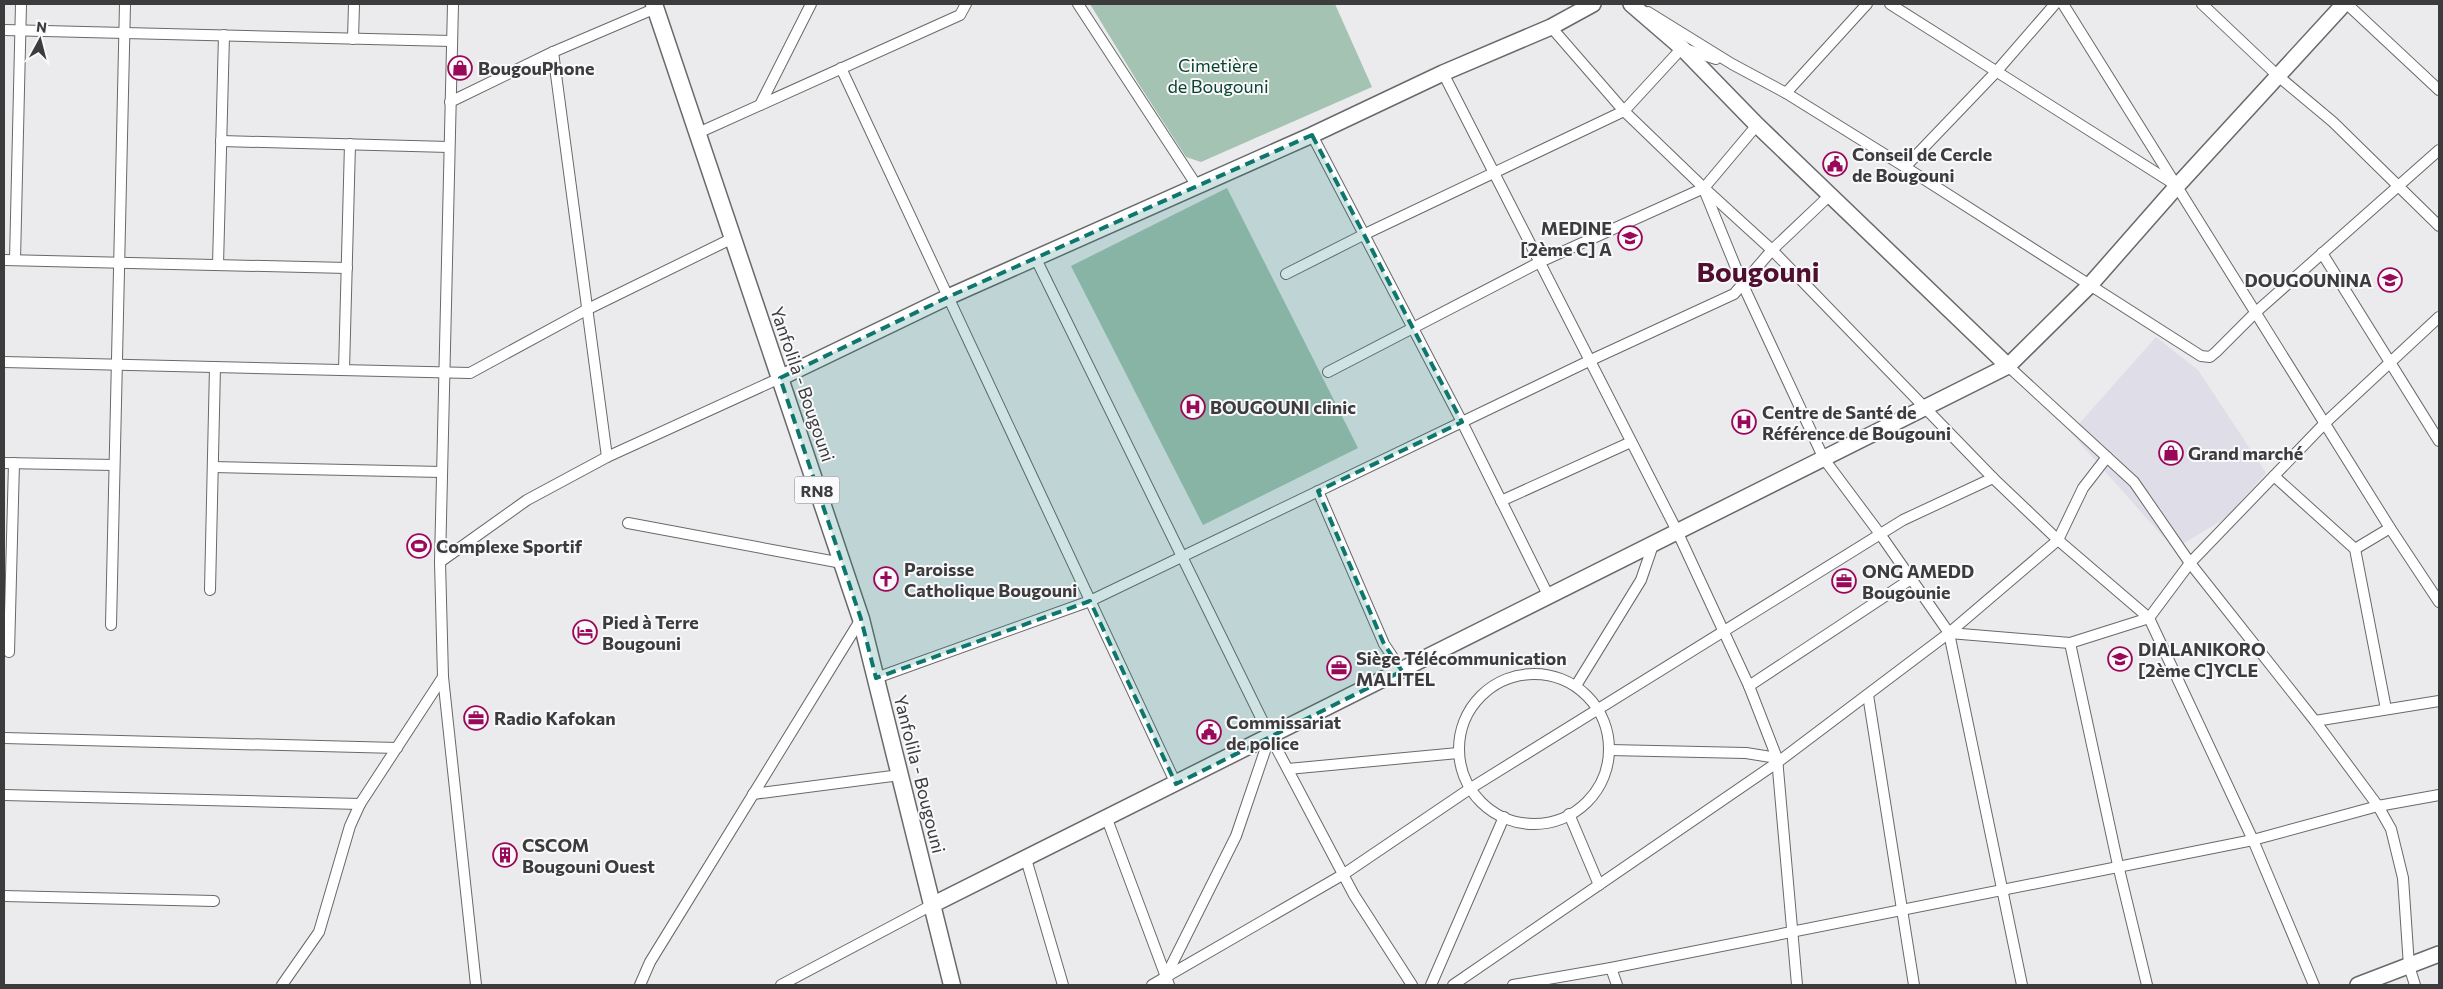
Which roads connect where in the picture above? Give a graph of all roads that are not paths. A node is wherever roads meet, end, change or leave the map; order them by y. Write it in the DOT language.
graph roads {
  1 [pos="21,4"];
  2 [pos="125,4"];
  3 [pos="354,4"];
  4 [pos="452,4"];
  5 [pos="811,4"];
  6 [pos="966,4"];
  7 [pos="1078,4"];
  8 [pos="1593,4"];
  9 [pos="1631,4"];
  10 [pos="1636,4"];
  11 [pos="1867,4"];
  12 [pos="1890,4"];
  13 [pos="2055,4"];
  14 [pos="2063,4"];
  15 [pos="2202,4"];
  16 [pos="2346,4"];
  17 [pos="656,5"];
  18 [pos="1551,26"];
  19 [pos="4,30"];
  20 [pos="20,30"];
  21 [pos="124,33"];
  22 [pos="224,35"];
  23 [pos="353,39"];
  24 [pos="452,41"];
  25 [pos="1682,48"];
  26 [pos="554,52"];
  27 [pos="1732,64"];
  28 [pos="841,68"];
  29 [pos="1996,72"];
  30 [pos="1443,73"];
  31 [pos="2278,76"];
  32 [pos="2439,90"];
  33 [pos="1786,93"];
  34 [pos="450,102"];
  35 [pos="760,105"];
  36 [pos="1624,111"];
  37 [pos="1757,125"];
  38 [pos="698,133"];
  39 [pos="1312,136"];
  40 [pos="221,141"];
  41 [pos="350,144"];
  42 [pos="449,147"];
  43 [pos="2439,150"];
  44 [pos="1905,167"];
  45 [pos="1495,173"];
  46 [pos="1197,186"];
  47 [pos="2177,186"];
  48 [pos="2399,186"];
  49 [pos="1704,188"];
  50 [pos="1830,195"];
  51 [pos="2439,226"];
  52 [pos="1363,235"];
  53 [pos="733,238"];
  54 [pos="1772,250"];
  55 [pos="2322,253"];
  56 [pos="1036,257"];
  57 [pos="4,260"];
  58 [pos="15,260"];
  59 [pos="1540,262"];
  60 [pos="119,263"];
  61 [pos="218,265"];
  62 [pos="347,268"];
  63 [pos="1286,274"];
  64 [pos="1744,285"];
  65 [pos="2090,285"];
  66 [pos="948,297"];
  67 [pos="586,310"];
  68 [pos="2256,312"];
  69 [pos="2438,320"];
  70 [pos="1411,329"];
  71 [pos="1591,360"];
  72 [pos="4,362"];
  73 [pos="2391,362"];
  74 [pos="117,365"];
  75 [pos="2008,366"];
  76 [pos="215,367"];
  77 [pos="344,370"];
  78 [pos="1328,372"];
  79 [pos="444,373"];
  80 [pos="780,378"];
  81 [pos="1925,408"];
  82 [pos="1462,422"];
  83 [pos="2325,423"];
  84 [pos="2439,441"];
  85 [pos="1632,442"];
  86 [pos="607,457"];
  87 [pos="2106,457"];
  88 [pos="1824,459"];
  89 [pos="9,463"];
  90 [pos="114,465"];
  91 [pos="213,467"];
  92 [pos="442,472"];
  93 [pos="2274,476"];
  94 [pos="1993,478"];
  95 [pos="1318,491"];
  96 [pos="1501,501"];
  97 [pos="628,523"];
  98 [pos="2390,528"];
  99 [pos="1677,531"];
  100 [pos="1880,534"];
  101 [pos="2058,540"];
  102 [pos="1653,545"];
  103 [pos="2355,549"];
  104 [pos="1181,556"];
  105 [pos="440,562"];
  106 [pos="842,563"];
  107 [pos="2190,563"];
  108 [pos="1911,579"];
  109 [pos="7,586"];
  110 [pos="210,590"];
  111 [pos="1549,598"];
  112 [pos="1090,601"];
  113 [pos="2439,602"];
  114 [pos="2149,618"];
  115 [pos="860,619"];
  116 [pos="110,625"];
  117 [pos="1724,632"];
  118 [pos="1949,634"];
  119 [pos="2070,643"];
  120 [pos="9,652"];
  121 [pos="1402,671"];
  122 [pos="443,677"];
  123 [pos="876,678"];
  124 [pos="1577,684"];
  125 [pos="1749,686"];
  126 [pos="1868,694"];
  127 [pos="2439,701"];
  128 [pos="2386,710"];
  129 [pos="1598,711"];
  130 [pos="2316,721"];
  131 [pos="1270,736"];
  132 [pos="4,738"];
  133 [pos="397,748"];
  134 [pos="1609,750"];
  135 [pos="1458,753"];
  136 [pos="1778,760"];
  137 [pos="1288,769"];
  138 [pos="900,775"];
  139 [pos="1176,784"];
  140 [pos="1472,788"];
  141 [pos="753,794"];
  142 [pos="4,795"];
  143 [pos="2439,795"];
  144 [pos="360,804"];
  145 [pos="2378,806"];
  146 [pos="1569,814"];
  147 [pos="1504,817"];
  148 [pos="1107,819"];
  149 [pos="2253,840"];
  150 [pos="1026,858"];
  151 [pos="2118,865"];
  152 [pos="1344,874"];
  153 [pos="1599,886"];
  154 [pos="2002,889"];
  155 [pos="4,896"];
  156 [pos="214,901"];
  157 [pos="932,905"];
  158 [pos="1902,909"];
  159 [pos="1792,932"];
  160 [pos="2439,954"];
  161 [pos="2409,966"];
  162 [pos="1611,968"];
  163 [pos="1168,980"];
  164 [pos="282,985"];
  165 [pos="476,985"];
  166 [pos="640,985"];
  167 [pos="780,985"];
  168 [pos="952,985"];
  169 [pos="1063,985"];
  170 [pos="1152,985"];
  171 [pos="1162,985"];
  172 [pos="1412,985"];
  173 [pos="1431,985"];
  174 [pos="1453,985"];
  175 [pos="1513,985"];
  176 [pos="1617,985"];
  177 [pos="1796,985"];
  178 [pos="1914,985"];
  179 [pos="2022,985"];
  180 [pos="2147,985"];
  181 [pos="2314,985"];
  182 [pos="2358,985"];
  183 [pos="2415,985"];
  1 -- 20 [label="street"];
  2 -- 21 [label="street"];
  3 -- 23 [label="street"];
  4 -- 24 [label="street"];
  5 -- 35 [label="street"];
  6 -- 28 [label="street"];
  7 -- 46 [label="street"];
  8 -- 18 [label="street"];
  9 -- 25 [label="street"];
  10 -- 27 [label="street"];
  11 -- 33 [label="street"];
  12 -- 29 [label="street"];
  13 -- 29 [label="street"];
  14 -- 47 [label="street"];
  15 -- 31 [label="street"];
  16 -- 31 [label="street"];
  16 -- 32 [label="street"];
  17 -- 26 [label="street"];
  17 -- 38 [label="main road, Yanfolila - Bougouni / RN8"];
  18 -- 30 [label="street"];
  18 -- 36 [label="street"];
  19 -- 20 [label="street"];
  20 -- 21 [label="street"];
  20 -- 58 [label="street"];
  21 -- 22 [label="street"];
  21 -- 60 [label="street"];
  22 -- 23 [label="street"];
  22 -- 40 [label="street"];
  23 -- 24 [label="street"];
  24 -- 34 [label="street"];
  25 -- 27 [label="street"];
  25 -- 36 [label="street"];
  25 -- 37 [label="street"];
  26 -- 34 [label="street"];
  26 -- 67 [label="street"];
  27 -- 33 [label="street"];
  28 -- 35 [label="street"];
  28 -- 66 [label="street"];
  29 -- 44 [label="street"];
  29 -- 47 [label="street"];
  30 -- 39 [label="street"];
  30 -- 45 [label="street"];
  31 -- 47 [label="street"];
  31 -- 48 [label="street"];
  33 -- 44 [label="street"];
  34 -- 42 [label="street"];
  35 -- 38 [label="street"];
  36 -- 45 [label="street"];
  36 -- 49 [label="street"];
  37 -- 49 [label="street"];
  37 -- 50 [label="street"];
  38 -- 53 [label="main road, Yanfolila - Bougouni / RN8"];
  39 -- 46 [label="street"];
  39 -- 52 [label="street"];
  40 -- 41 [label="street"];
  40 -- 61 [label="street"];
  41 -- 42 [label="street"];
  41 -- 62 [label="street"];
  42 -- 79 [label="street"];
  43 -- 48 [label="street"];
  44 -- 65 [label="street"];
  45 -- 52 [label="street"];
  45 -- 59 [label="street"];
  46 -- 56 [label="street"];
  47 -- 65 [label="street"];
  47 -- 68 [label="street"];
  48 -- 51 [label="street"];
  48 -- 55 [label="street"];
  49 -- 54 [label="street"];
  49 -- 59 [label="street"];
  49 -- 64 [label="street"];
  50 -- 54 [label="street"];
  50 -- 75 [label="street"];
  52 -- 63 [label="street"];
  52 -- 70 [label="street"];
  53 -- 67 [label="street"];
  53 -- 80 [label="main road, Yanfolila - Bougouni / RN8"];
  54 -- 64 [label="street"];
  54 -- 81 [label="street"];
  55 -- 68 [label="street"];
  55 -- 73 [label="street"];
  56 -- 66 [label="street"];
  56 -- 104 [label="street"];
  57 -- 58 [label="street"];
  58 -- 60 [label="street"];
  59 -- 70 [label="street"];
  59 -- 71 [label="street"];
  60 -- 61 [label="street"];
  60 -- 74 [label="street"];
  61 -- 62 [label="street"];
  62 -- 77 [label="street"];
  64 -- 71 [label="street"];
  64 -- 88 [label="street"];
  65 -- 68 [label="street"];
  65 -- 75 [label="street"];
  66 -- 80 [label="street"];
  66 -- 112 [label="street"];
  67 -- 79 [label="street"];
  67 -- 86 [label="street"];
  68 -- 83 [label="street"];
  69 -- 73 [label="street"];
  70 -- 78 [label="street"];
  70 -- 82 [label="street"];
  71 -- 82 [label="street"];
  71 -- 85 [label="street"];
  72 -- 74 [label="street"];
  73 -- 83 [label="street"];
  73 -- 84 [label="street"];
  74 -- 76 [label="street"];
  74 -- 90 [label="street"];
  75 -- 81 [label="street"];
  75 -- 87 [label="street"];
  76 -- 77 [label="street"];
  76 -- 91 [label="street"];
  77 -- 79 [label="street"];
  79 -- 92 [label="street"];
  80 -- 86 [label="street"];
  80 -- 106 [label="main road, Yanfolila - Bougouni / RN8"];
  81 -- 88 [label="street"];
  81 -- 94 [label="street"];
  82 -- 95 [label="street"];
  82 -- 96 [label="street"];
  83 -- 93 [label="street"];
  83 -- 98 [label="street"];
  85 -- 96 [label="street"];
  85 -- 99 [label="street"];
  86 -- 105 [label="street"];
  87 -- 101 [label="street"];
  87 -- 107 [label="street"];
  88 -- 99 [label="street"];
  88 -- 100 [label="street"];
  89 -- 90 [label="street"];
  89 -- 109 [label="street"];
  90 -- 116 [label="street"];
  91 -- 92 [label="street"];
  91 -- 110 [label="street"];
  92 -- 105 [label="street"];
  93 -- 103 [label="street"];
  93 -- 107 [label="street"];
  94 -- 100 [label="street"];
  94 -- 101 [label="street"];
  95 -- 104 [label="street"];
  95 -- 121 [label="street"];
  96 -- 111 [label="street"];
  97 -- 106 [label="street"];
  98 -- 103 [label="street"];
  98 -- 113 [label="street"];
  99 -- 102 [label="street"];
  99 -- 117 [label="street"];
  100 -- 108 [label="street"];
  100 -- 117 [label="street"];
  101 -- 114 [label="street"];
  101 -- 118 [label="street"];
  102 -- 111 [label="street"];
  102 -- 124 [label="street"];
  103 -- 128 [label="street"];
  104 -- 112 [label="street"];
  104 -- 131 [label="street"];
  105 -- 122 [label="street"];
  106 -- 115 [label="main road, Yanfolila - Bougouni / RN8"];
  107 -- 114 [label="street"];
  107 -- 130 [label="street"];
  108 -- 118 [label="street"];
  108 -- 125 [label="street"];
  109 -- 120 [label="street"];
  111 -- 121 [label="street"];
  112 -- 123 [label="street"];
  112 -- 139 [label="street"];
  114 -- 119 [label="street"];
  114 -- 149 [label="street"];
  115 -- 123 [label="main road, Yanfolila - Bougouni / RN8"];
  115 -- 141 [label="street"];
  117 -- 125 [label="street"];
  117 -- 129 [label="street"];
  118 -- 119 [label="street"];
  118 -- 126 [label="street"];
  118 -- 154 [label="street"];
  119 -- 151 [label="street"];
  121 -- 131 [label="street"];
  122 -- 133 [label="street"];
  122 -- 165 [label="street"];
  123 -- 138 [label="main road, Yanfolila - Bougouni / RN8"];
  124 -- 129 [label="street"];
  124 -- 135 [label="street"];
  125 -- 136 [label="street"];
  126 -- 136 [label="street"];
  126 -- 158 [label="street"];
  127 -- 128 [label="street"];
  128 -- 130 [label="street"];
  129 -- 134 [label="street"];
  129 -- 140 [label="street"];
  130 -- 145 [label="street"];
  131 -- 137 [label="street"];
  131 -- 139 [label="street"];
  131 -- 163 [label="street"];
  132 -- 133 [label="street"];
  133 -- 144 [label="street"];
  134 -- 136 [label="street"];
  134 -- 146 [label="street"];
  135 -- 137 [label="street"];
  135 -- 140 [label="street"];
  136 -- 153 [label="street"];
  136 -- 159 [label="street"];
  137 -- 152 [label="street"];
  138 -- 141 [label="street"];
  138 -- 157 [label="main road, Yanfolila - Bougouni / RN8"];
  139 -- 148 [label="street"];
  140 -- 147 [label="street"];
  140 -- 152 [label="street"];
  141 -- 166 [label="street"];
  142 -- 144 [label="street"];
  143 -- 145 [label="street"];
  144 -- 164 [label="street"];
  145 -- 149 [label="street"];
  145 -- 161 [label="street"];
  146 -- 147 [label="street"];
  146 -- 153 [label="street"];
  147 -- 173 [label="street"];
  148 -- 150 [label="street"];
  148 -- 163 [label="street"];
  149 -- 151 [label="street"];
  149 -- 181 [label="street"];
  150 -- 157 [label="street"];
  150 -- 169 [label="street"];
  151 -- 154 [label="street"];
  151 -- 180 [label="street"];
  152 -- 163 [label="street"];
  152 -- 172 [label="street"];
  153 -- 174 [label="street"];
  154 -- 158 [label="street"];
  154 -- 179 [label="street"];
  155 -- 156 [label="street"];
  157 -- 167 [label="street"];
  157 -- 168 [label="main road, Yanfolila - Bougouni / RN8"];
  158 -- 159 [label="street"];
  158 -- 178 [label="street"];
  159 -- 162 [label="street"];
  159 -- 177 [label="street"];
  160 -- 161 [label="street"];
  161 -- 182 [label="street"];
  161 -- 183 [label="street"];
  162 -- 175 [label="street"];
  162 -- 176 [label="street"];
  163 -- 170 [label="street"];
  163 -- 171 [label="street"];
}
